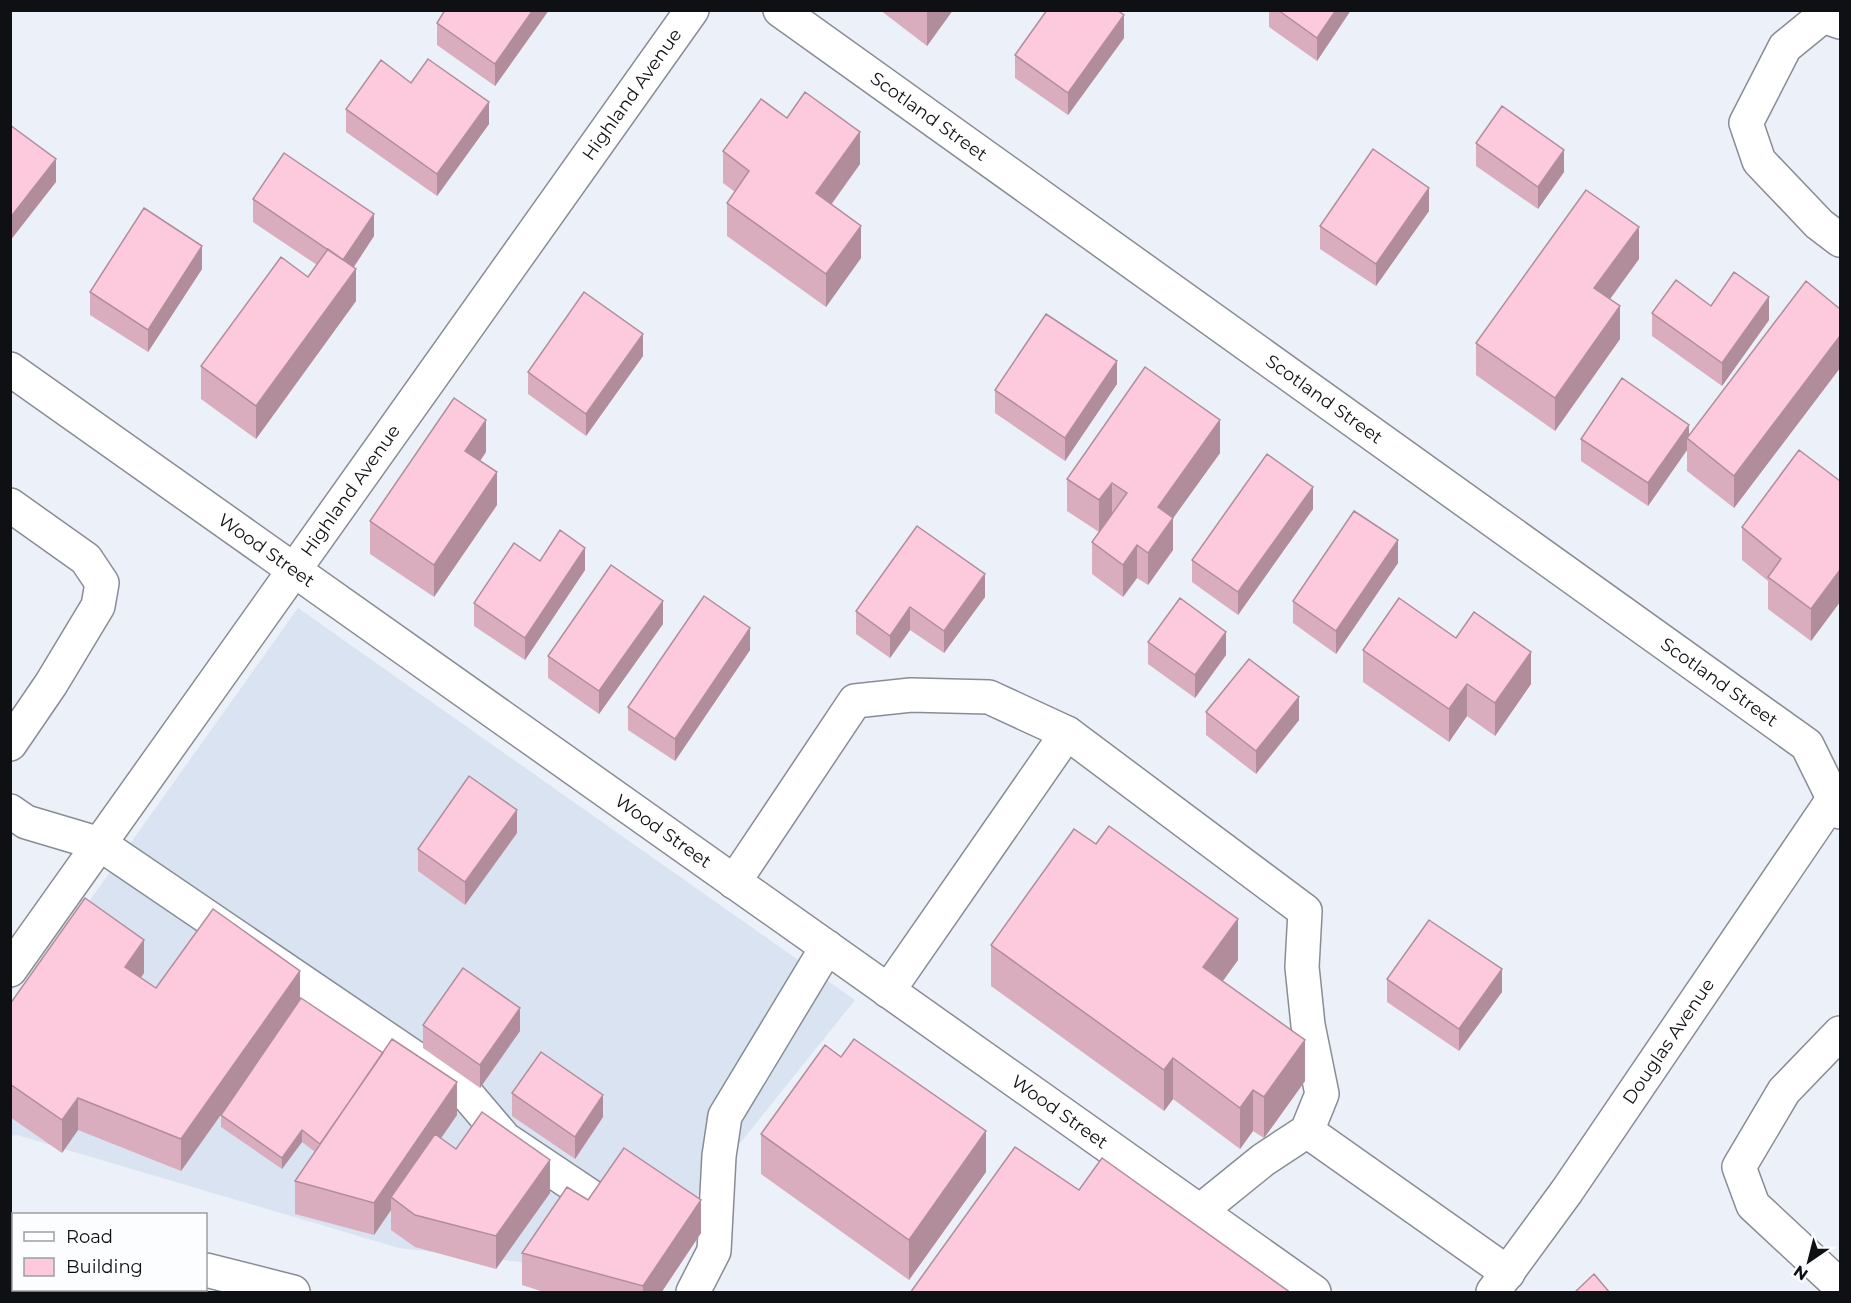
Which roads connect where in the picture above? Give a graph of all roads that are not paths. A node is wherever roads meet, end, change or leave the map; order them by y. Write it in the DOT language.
graph roads {
  1 [pos="692,10"];
  2 [pos="780,10"];
  3 [pos="1840,22"];
  4 [pos="1840,240"];
  5 [pos="10,369"];
  6 [pos="10,504"];
  7 [pos="295,572"];
  8 [pos="1067,733"];
  9 [pos="10,744"];
  10 [pos="1838,800"];
  11 [pos="10,811"];
  12 [pos="100,844"];
  13 [pos="734,882"];
  14 [pos="827,947"];
  15 [pos="10,970"];
  16 [pos="888,991"];
  17 [pos="1840,1033"];
  18 [pos="1307,1131"];
  19 [pos="593,1198"];
  20 [pos="1200,1211"];
  21 [pos="207,1269"];
  22 [pos="1500,1282"];
  23 [pos="1840,1286"];
  24 [pos="293,1293"];
  25 [pos="693,1293"];
  26 [pos="1314,1293"];
  1 -- 7 [label="street, Highland Avenue"];
  2 -- 10 [label="street, Scotland Street"];
  3 -- 4 [label="street"];
  5 -- 7 [label="street, Wood Street"];
  6 -- 9 [label="street"];
  7 -- 12 [label="street, Highland Avenue"];
  7 -- 13 [label="street, Wood Street"];
  8 -- 13 [label="street"];
  8 -- 16 [label="street"];
  8 -- 18 [label="street"];
  10 -- 22 [label="street, Douglas Avenue"];
  11 -- 12 [label="street"];
  12 -- 15 [label="street, Highland Avenue"];
  12 -- 19 [label="street"];
  13 -- 14 [label="street, Wood Street"];
  14 -- 16 [label="street, Wood Street"];
  14 -- 25 [label="street"];
  16 -- 20 [label="street, Wood Street"];
  17 -- 23 [label="street"];
  18 -- 20 [label="street"];
  18 -- 22 [label="street"];
  20 -- 26 [label="street, Wood Street"];
  21 -- 24 [label="street"];
}
